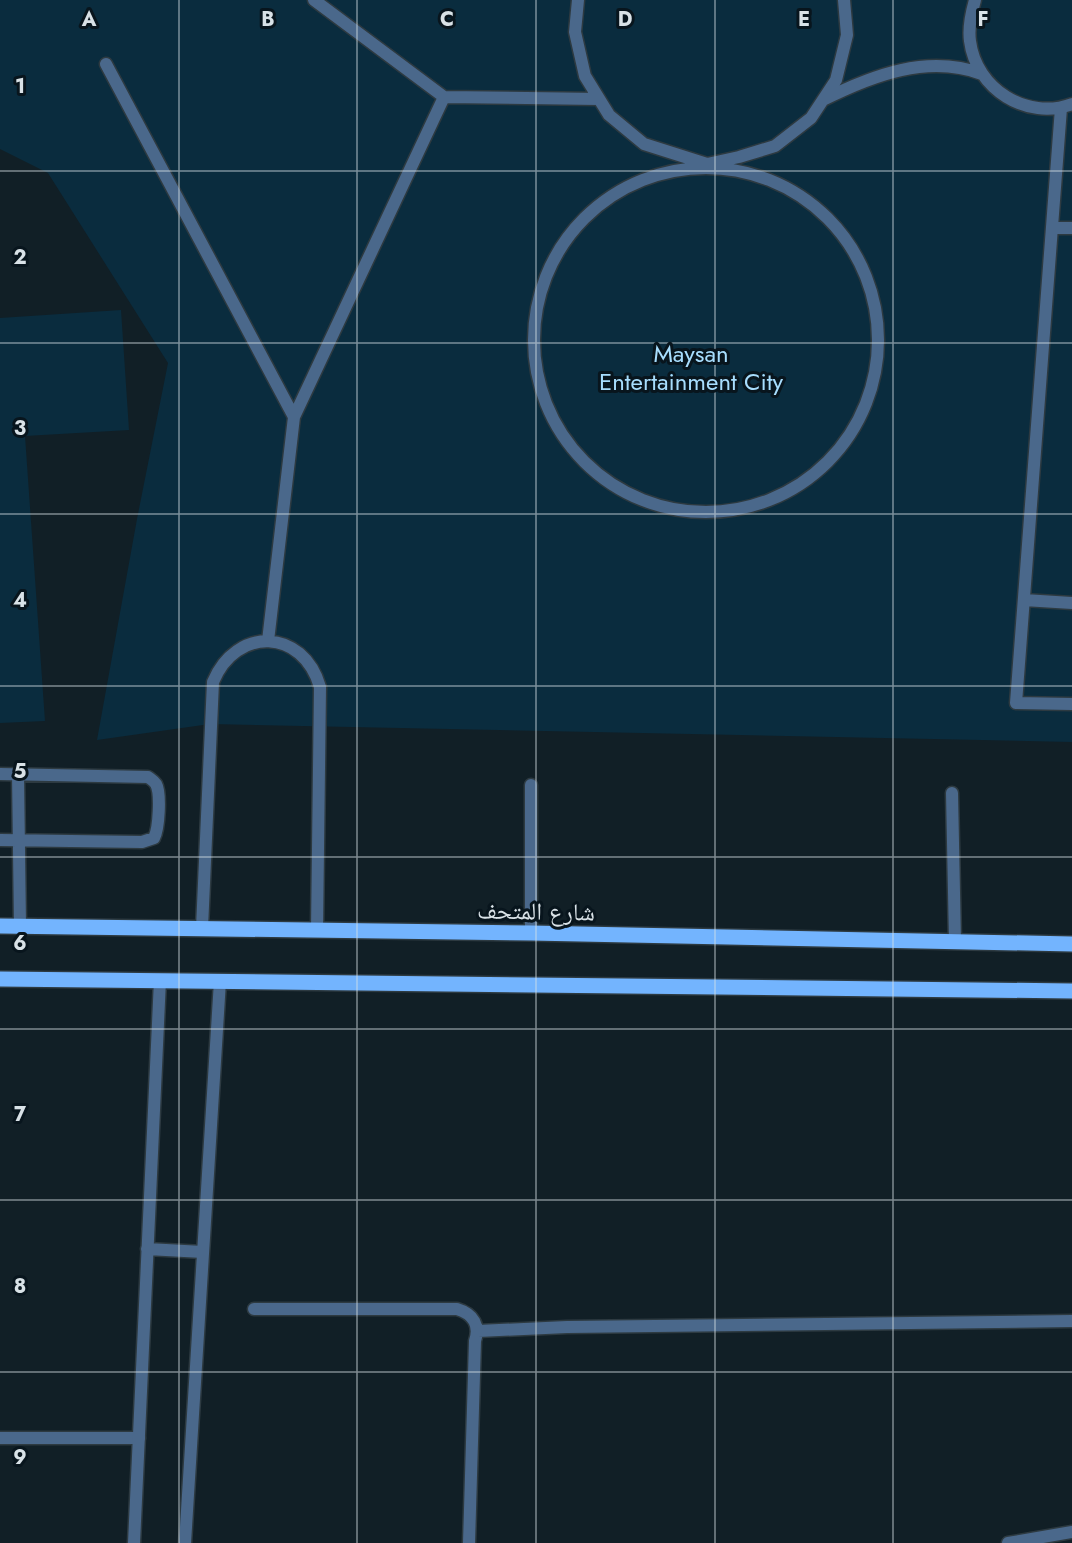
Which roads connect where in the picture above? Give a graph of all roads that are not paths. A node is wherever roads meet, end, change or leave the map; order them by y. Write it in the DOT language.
graph roads {
  1 [pos="314,0"];
  2 [pos="578,0"];
  3 [pos="844,0"];
  4 [pos="975,0"];
  5 [pos="106,64"];
  6 [pos="982,74"];
  7 [pos="444,97"];
  8 [pos="599,99"];
  9 [pos="822,101"];
  10 [pos="1066,106"];
  11 [pos="707,165"];
  12 [pos="1052,228"];
  13 [pos="1072,228"];
  14 [pos="294,417"];
  15 [pos="1024,600"];
  16 [pos="1072,603"];
  17 [pos="268,641"];
  18 [pos="1072,704"];
  19 [pos="0,774"];
  20 [pos="18,774"];
  21 [pos="531,785"];
  22 [pos="952,793"];
  23 [pos="0,840"];
  24 [pos="19,841"];
  25 [pos="0,926"];
  26 [pos="20,926"];
  27 [pos="202,928"];
  28 [pos="317,930"];
  29 [pos="531,933"];
  30 [pos="955,942"];
  31 [pos="1072,944"];
  32 [pos="0,979"];
  33 [pos="160,980"];
  34 [pos="220,981"];
  35 [pos="1072,991"];
  36 [pos="147,1249"];
  37 [pos="203,1252"];
  38 [pos="254,1309"];
  39 [pos="1072,1321"];
  40 [pos="478,1331"];
  41 [pos="0,1438"];
  42 [pos="138,1438"];
  43 [pos="1072,1532"];
  44 [pos="134,1543"];
  45 [pos="185,1543"];
  46 [pos="469,1543"];
  47 [pos="1008,1543"];
  1 -- 7 [label="street"];
  2 -- 8 [label="street"];
  3 -- 9 [label="street"];
  4 -- 6 [label="street"];
  5 -- 14 [label="street"];
  6 -- 9 [label="street"];
  6 -- 10 [label="street"];
  7 -- 8 [label="street"];
  7 -- 14 [label="street"];
  8 -- 11 [label="street"];
  9 -- 11 [label="street"];
  10 -- 12 [label="street"];
  11 -- 11 [label="street"];
  12 -- 13 [label="street"];
  12 -- 15 [label="street"];
  14 -- 17 [label="street"];
  15 -- 16 [label="street"];
  15 -- 18 [label="street"];
  17 -- 27 [label="street"];
  17 -- 28 [label="street"];
  19 -- 20 [label="street"];
  20 -- 24 [label="street"];
  20 -- 24 [label="street"];
  21 -- 29 [label="street"];
  22 -- 30 [label="street"];
  23 -- 24 [label="street"];
  24 -- 26 [label="street"];
  25 -- 26 [label="main road, شارع المتحف"];
  26 -- 27 [label="main road, شارع المتحف"];
  27 -- 28 [label="main road, شارع المتحف"];
  28 -- 29 [label="main road, شارع المتحف"];
  29 -- 30 [label="main road, شارع المتحف"];
  30 -- 31 [label="main road, شارع المتحف"];
  32 -- 33 [label="main road"];
  33 -- 34 [label="main road"];
  33 -- 36 [label="street"];
  34 -- 35 [label="main road"];
  34 -- 37 [label="street"];
  36 -- 37 [label="street"];
  36 -- 42 [label="street"];
  37 -- 45 [label="street"];
  38 -- 40 [label="street"];
  39 -- 40 [label="street"];
  40 -- 46 [label="street"];
  41 -- 42 [label="street"];
  42 -- 44 [label="street"];
  43 -- 47 [label="street"];
}
